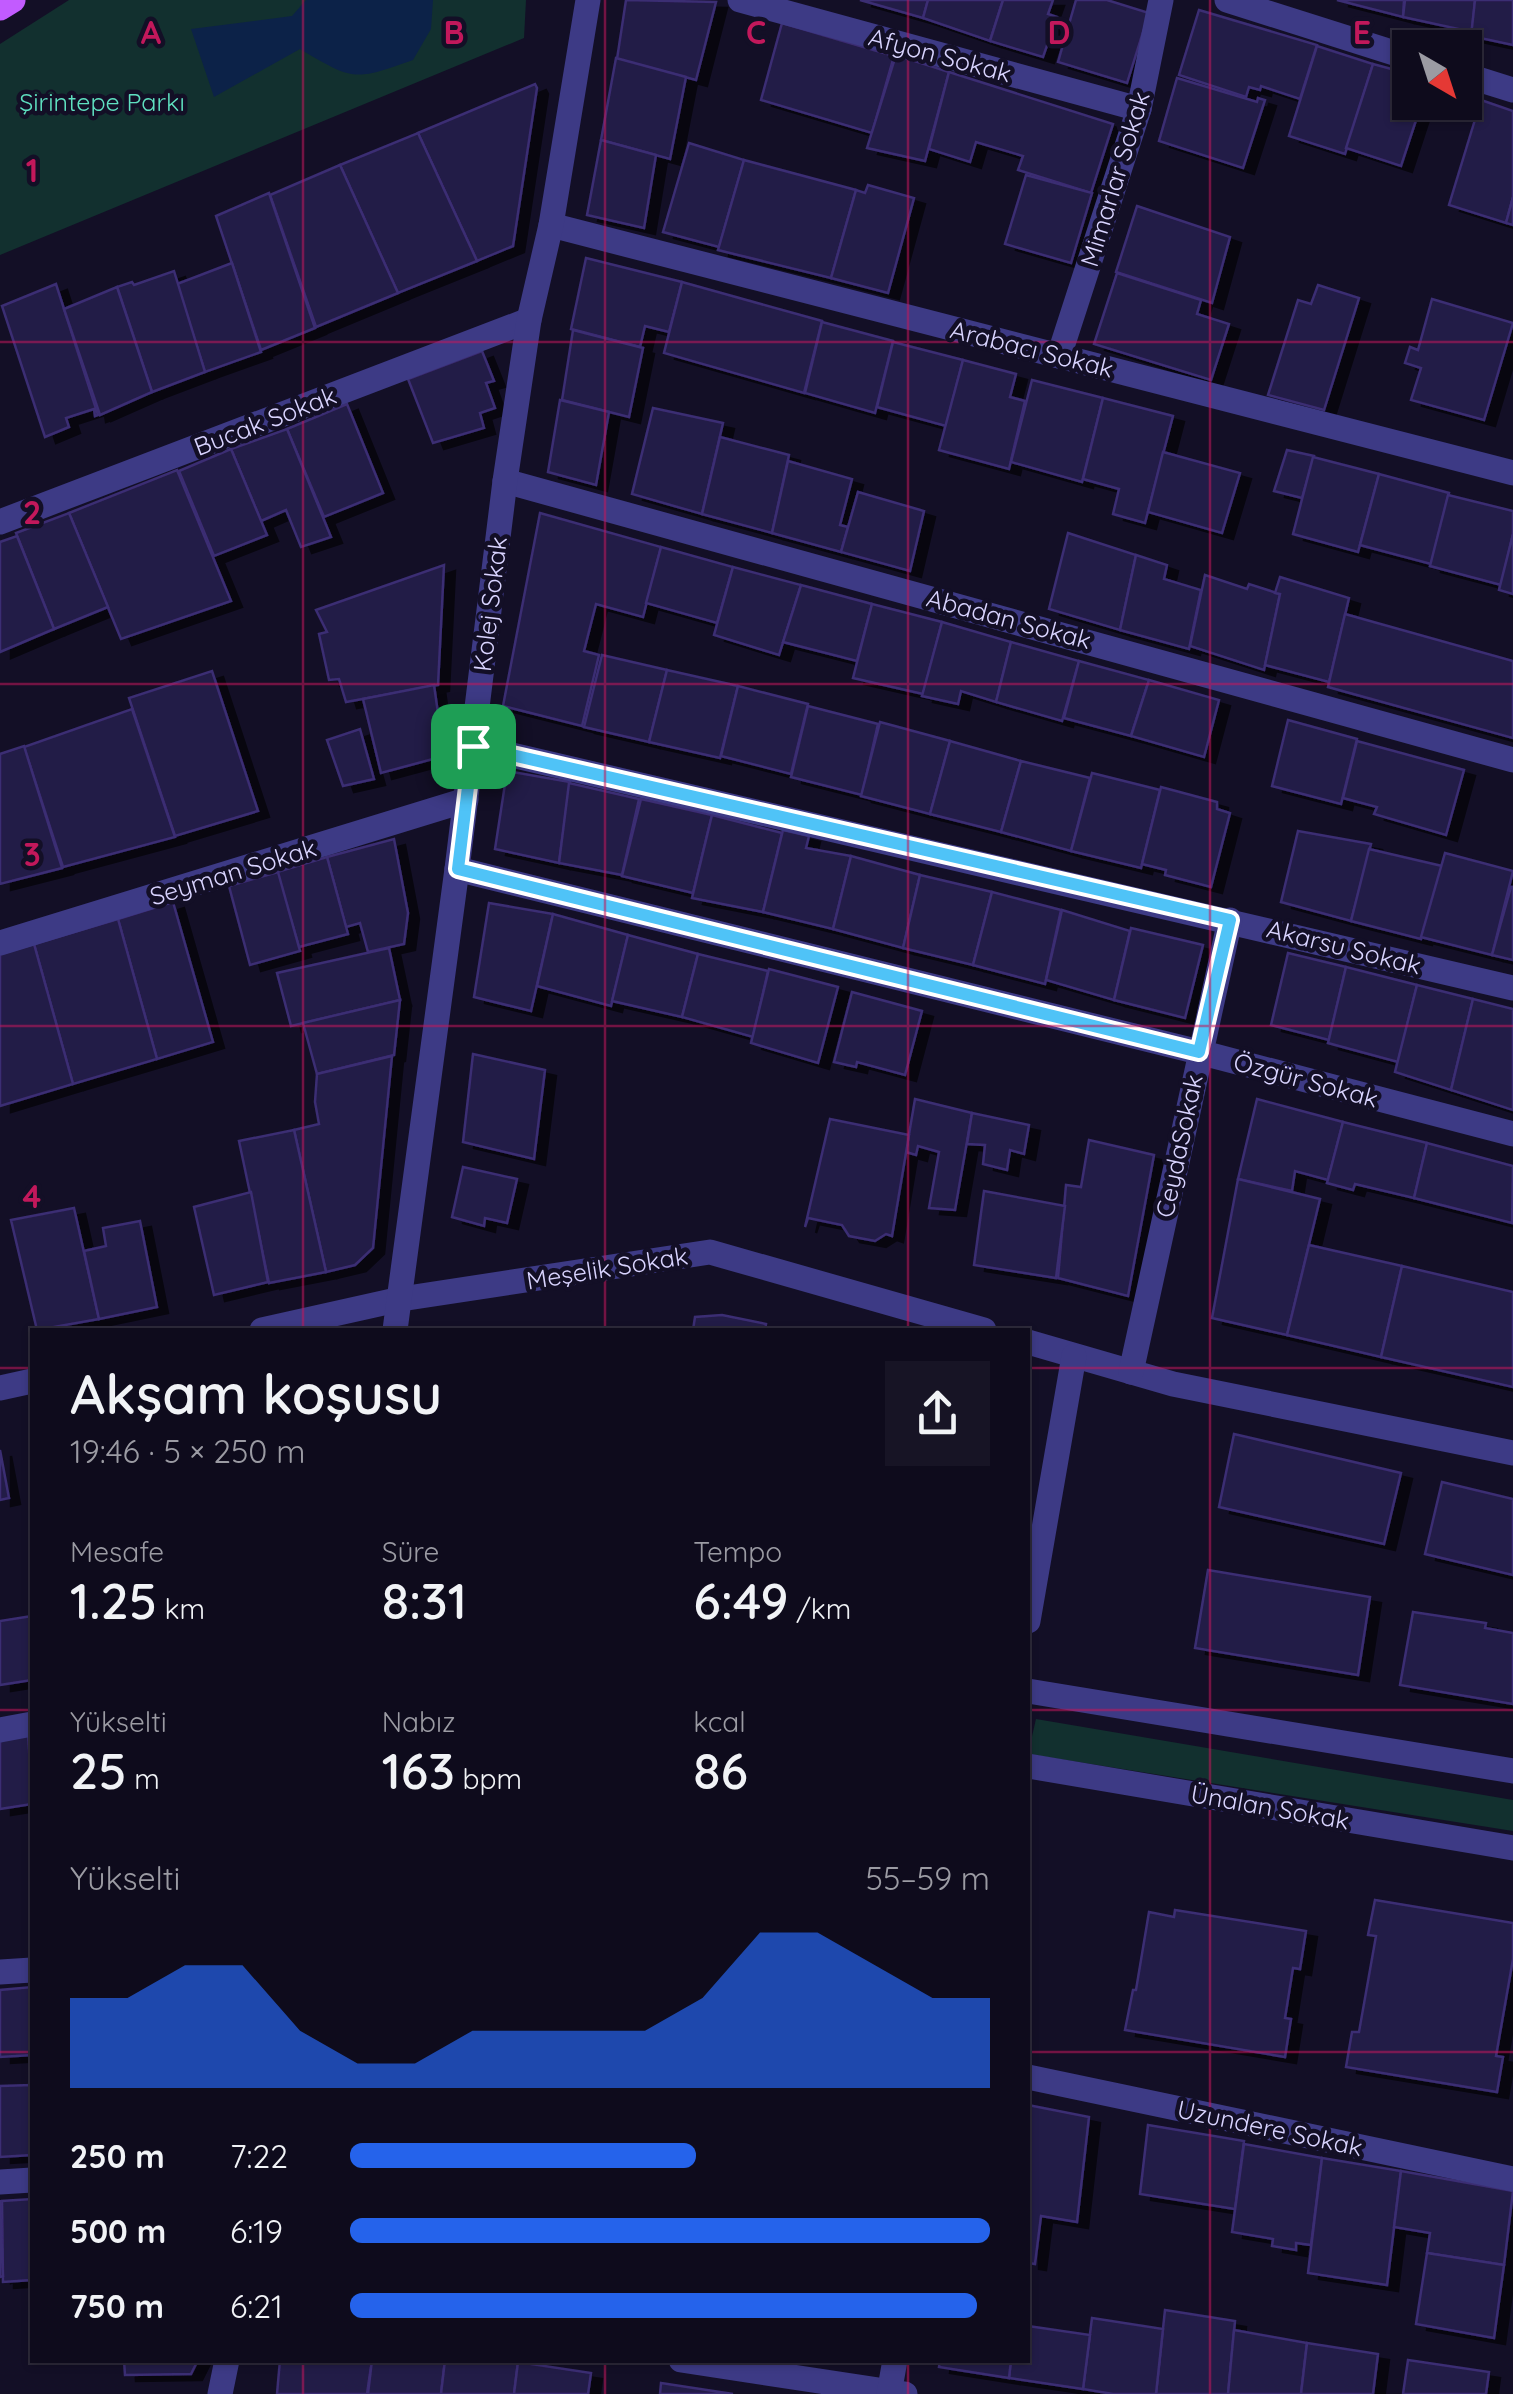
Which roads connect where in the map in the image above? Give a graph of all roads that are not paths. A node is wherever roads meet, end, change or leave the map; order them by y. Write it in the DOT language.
graph roads {
  1 [pos="13,0"];
  2 [pos="588,0"];
  3 [pos="740,0"];
  4 [pos="1161,0"];
  5 [pos="1227,0"];
  6 [pos="0,8"];
  7 [pos="1392,52"];
  8 [pos="1482,80"];
  9 [pos="1513,90"];
  10 [pos="1140,109"];
  11 [pos="551,225"];
  12 [pos="529,320"];
  13 [pos="1059,356"];
  14 [pos="1513,473"];
  15 [pos="505,481"];
  16 [pos="0,522"];
  17 [pos="473,746"];
  18 [pos="1513,760"];
  19 [pos="466,800"];
  20 [pos="458,869"];
  21 [pos="1230,920"];
  22 [pos="0,944"];
  23 [pos="1513,988"];
  24 [pos="1199,1052"];
  25 [pos="1513,1134"];
  26 [pos="400,1300"];
  27 [pos="271,1328"];
  28 [pos="395,1328"];
  29 [pos="977,1328"];
  30 [pos="1030,1343"];
  31 [pos="1074,1356"];
  32 [pos="1131,1372"];
  33 [pos="30,1381"];
  34 [pos="0,1388"];
  35 [pos="1513,1454"];
  36 [pos="1030,1610"];
  37 [pos="1030,1691"];
  38 [pos="30,1724"];
  39 [pos="0,1730"];
  40 [pos="1030,1766"];
  41 [pos="1513,1772"];
  42 [pos="1513,1848"];
  43 [pos="30,1970"];
  44 [pos="0,1972"];
  45 [pos="1030,2077"];
  46 [pos="1513,2179"];
  47 [pos="30,2180"];
  48 [pos="0,2182"];
  49 [pos="226,2363"];
  50 [pos="699,2363"];
  51 [pos="894,2363"];
  52 [pos="894,2393"];
  53 [pos="220,2394"];
  1 -- 6 [label="main road"];
  2 -- 11 [label="street, Kolej Sokak"];
  3 -- 10 [label="street, Afyon Sokak"];
  4 -- 10 [label="street, Mimarlar Sokak"];
  5 -- 7 [label="street"];
  8 -- 9 [label="street"];
  10 -- 13 [label="street, Mimarlar Sokak"];
  11 -- 12 [label="street, Kolej Sokak"];
  11 -- 13 [label="street, Arabacı Sokak"];
  12 -- 15 [label="street, Kolej Sokak"];
  12 -- 16 [label="street, Bucak Sokak"];
  13 -- 14 [label="street, Arabacı Sokak"];
  15 -- 17 [label="street, Kolej Sokak"];
  15 -- 18 [label="street, Abadan Sokak"];
  17 -- 19 [label="street, Kolej Sokak"];
  17 -- 21 [label="street, Akarsu Sokak"];
  19 -- 20 [label="street, Kolej Sokak"];
  19 -- 22 [label="street, Seyman Sokak"];
  20 -- 24 [label="street, Özgür Sokak"];
  20 -- 26 [label="street, Kolej Sokak"];
  21 -- 23 [label="street, Akarsu Sokak"];
  21 -- 24 [label="street, CeydaSokak"];
  24 -- 25 [label="street, Özgür Sokak"];
  24 -- 32 [label="street, CeydaSokak"];
  26 -- 27 [label="street, Meşelik Sokak"];
  26 -- 28 [label="street, Kolej Sokak"];
  26 -- 29 [label="street, Meşelik Sokak"];
  30 -- 31 [label="street"];
  31 -- 32 [label="street"];
  31 -- 36 [label="street"];
  32 -- 35 [label="street"];
  33 -- 34 [label="street"];
  37 -- 41 [label="street"];
  38 -- 39 [label="street"];
  40 -- 42 [label="street, Ünalan Sokak"];
  43 -- 44 [label="street"];
  45 -- 46 [label="street, Uzundere Sokak"];
  47 -- 48 [label="street"];
  49 -- 53 [label="street"];
  50 -- 52 [label="street"];
  51 -- 52 [label="street"];
}
